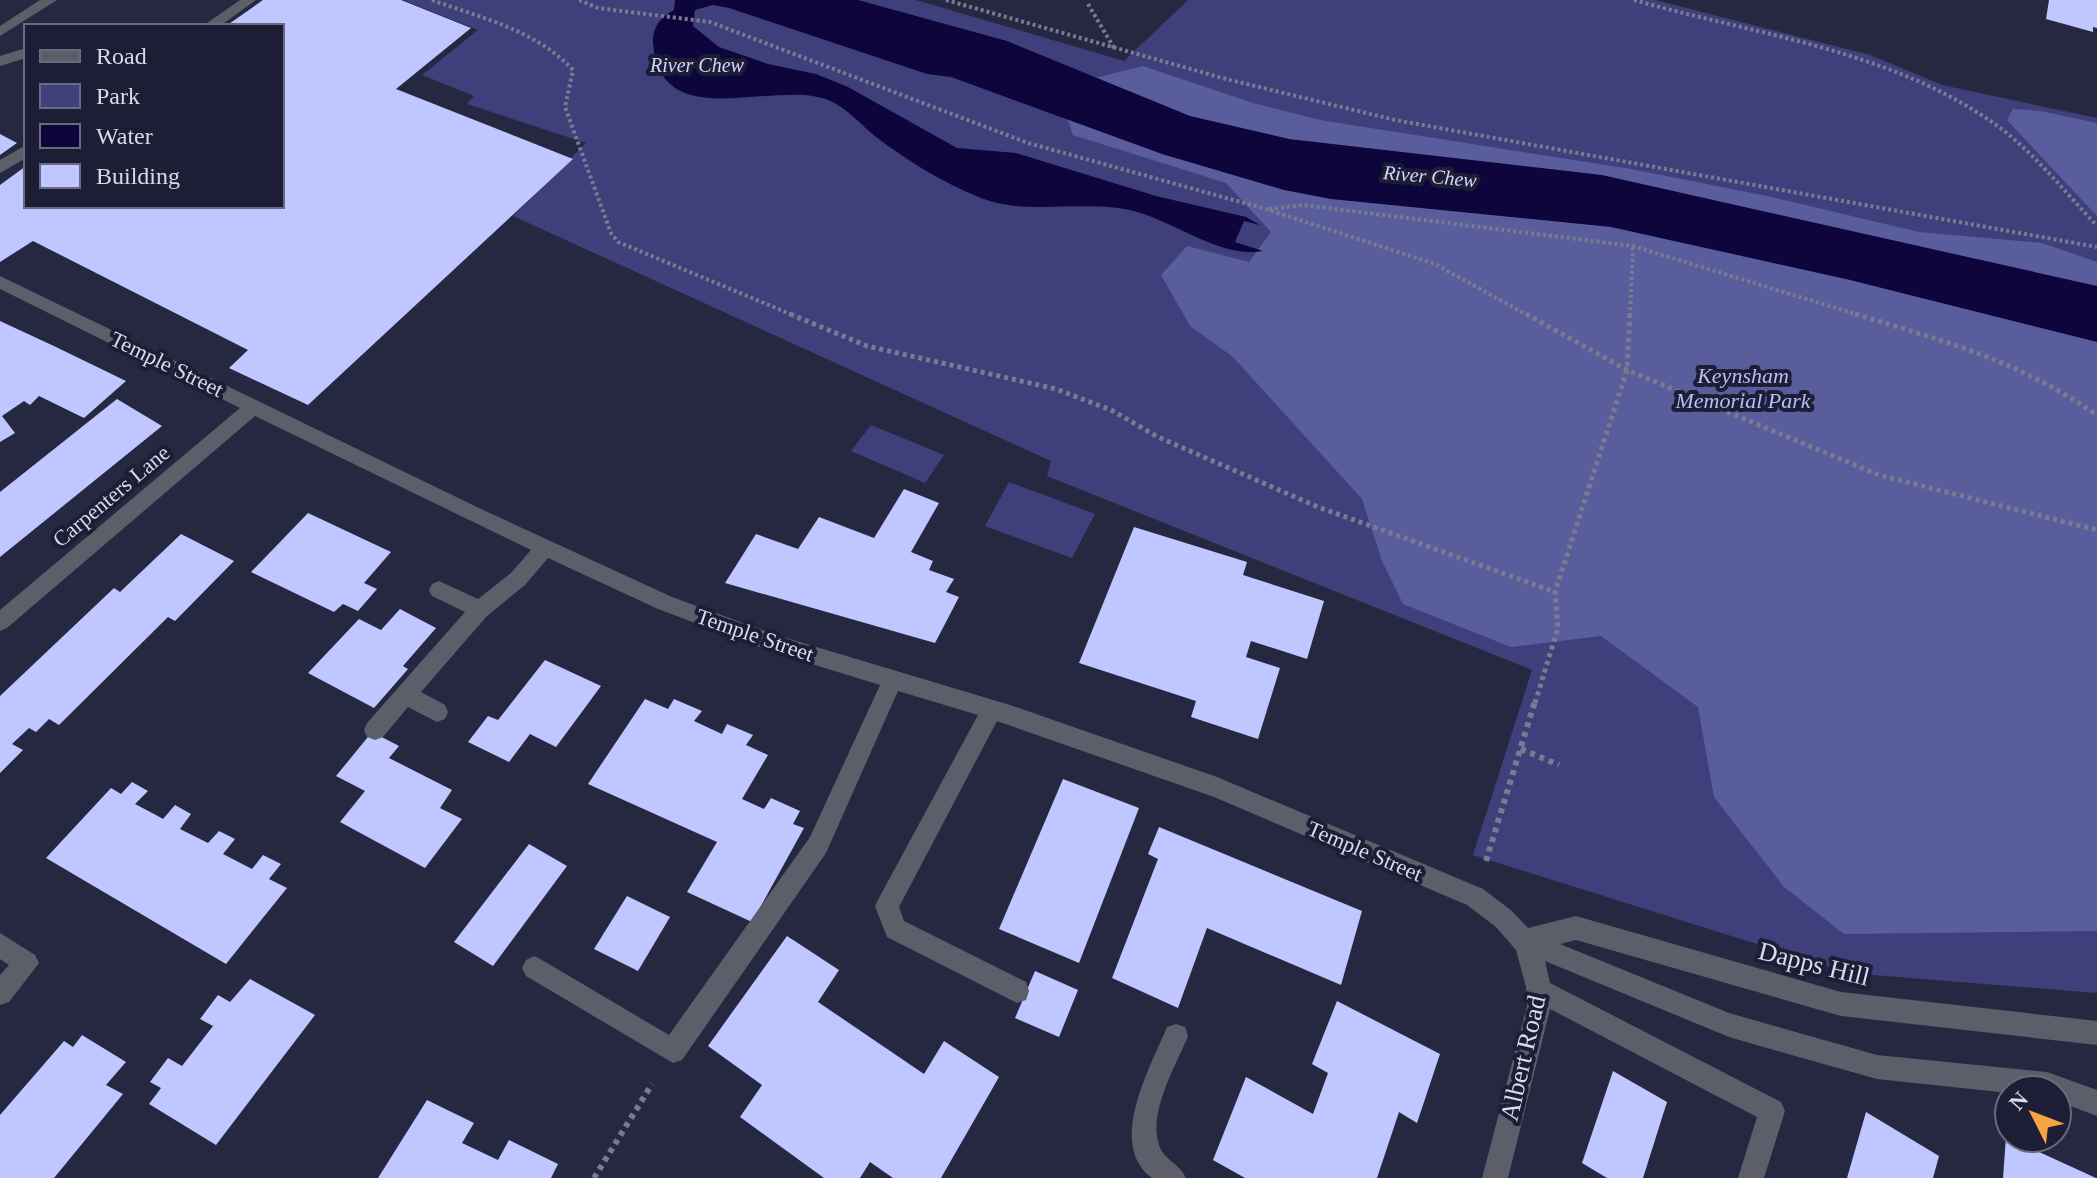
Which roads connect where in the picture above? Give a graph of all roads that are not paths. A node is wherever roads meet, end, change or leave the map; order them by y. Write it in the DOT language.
graph roads {
  1 [pos="50,0"];
  2 [pos="249,0"];
  3 [pos="213,24"];
  4 [pos="0,32"];
  5 [pos="24,54"];
  6 [pos="0,61"];
  7 [pos="24,151"];
  8 [pos="0,168"];
  9 [pos="0,282"];
  10 [pos="253,407"];
  11 [pos="545,548"];
  12 [pos="439,590"];
  13 [pos="480,610"];
  14 [pos="0,622"];
  15 [pos="893,679"];
  16 [pos="406,695"];
  17 [pos="992,710"];
  18 [pos="437,712"];
  19 [pos="375,730"];
  20 [pos="1525,941"];
  21 [pos="0,945"];
  22 [pos="534,968"];
  23 [pos="1539,990"];
  24 [pos="1017,991"];
  25 [pos="0,993"];
  26 [pos="2097,1033"];
  27 [pos="1176,1036"];
  28 [pos="2097,1103"];
  29 [pos="1173,1178"];
  30 [pos="1495,1178"];
  31 [pos="1751,1178"];
  1 -- 4 [label="street"];
  2 -- 3 [label="street"];
  5 -- 6 [label="street"];
  7 -- 8 [label="street"];
  9 -- 10 [label="street, Temple Street"];
  10 -- 11 [label="street, Temple Street"];
  10 -- 14 [label="street, Carpenters Lane"];
  11 -- 13 [label="street"];
  11 -- 15 [label="street, Temple Street"];
  12 -- 13 [label="street"];
  13 -- 16 [label="street"];
  15 -- 17 [label="street, Temple Street"];
  15 -- 22 [label="street"];
  16 -- 18 [label="street"];
  16 -- 19 [label="street"];
  17 -- 20 [label="street, Temple Street"];
  17 -- 24 [label="street"];
  20 -- 23 [label="street, Albert Road"];
  20 -- 26 [label="street, Dapps Hill"];
  20 -- 28 [label="street"];
  21 -- 25 [label="street"];
  23 -- 30 [label="street, Albert Road"];
  23 -- 31 [label="street"];
  27 -- 29 [label="street"];
}
